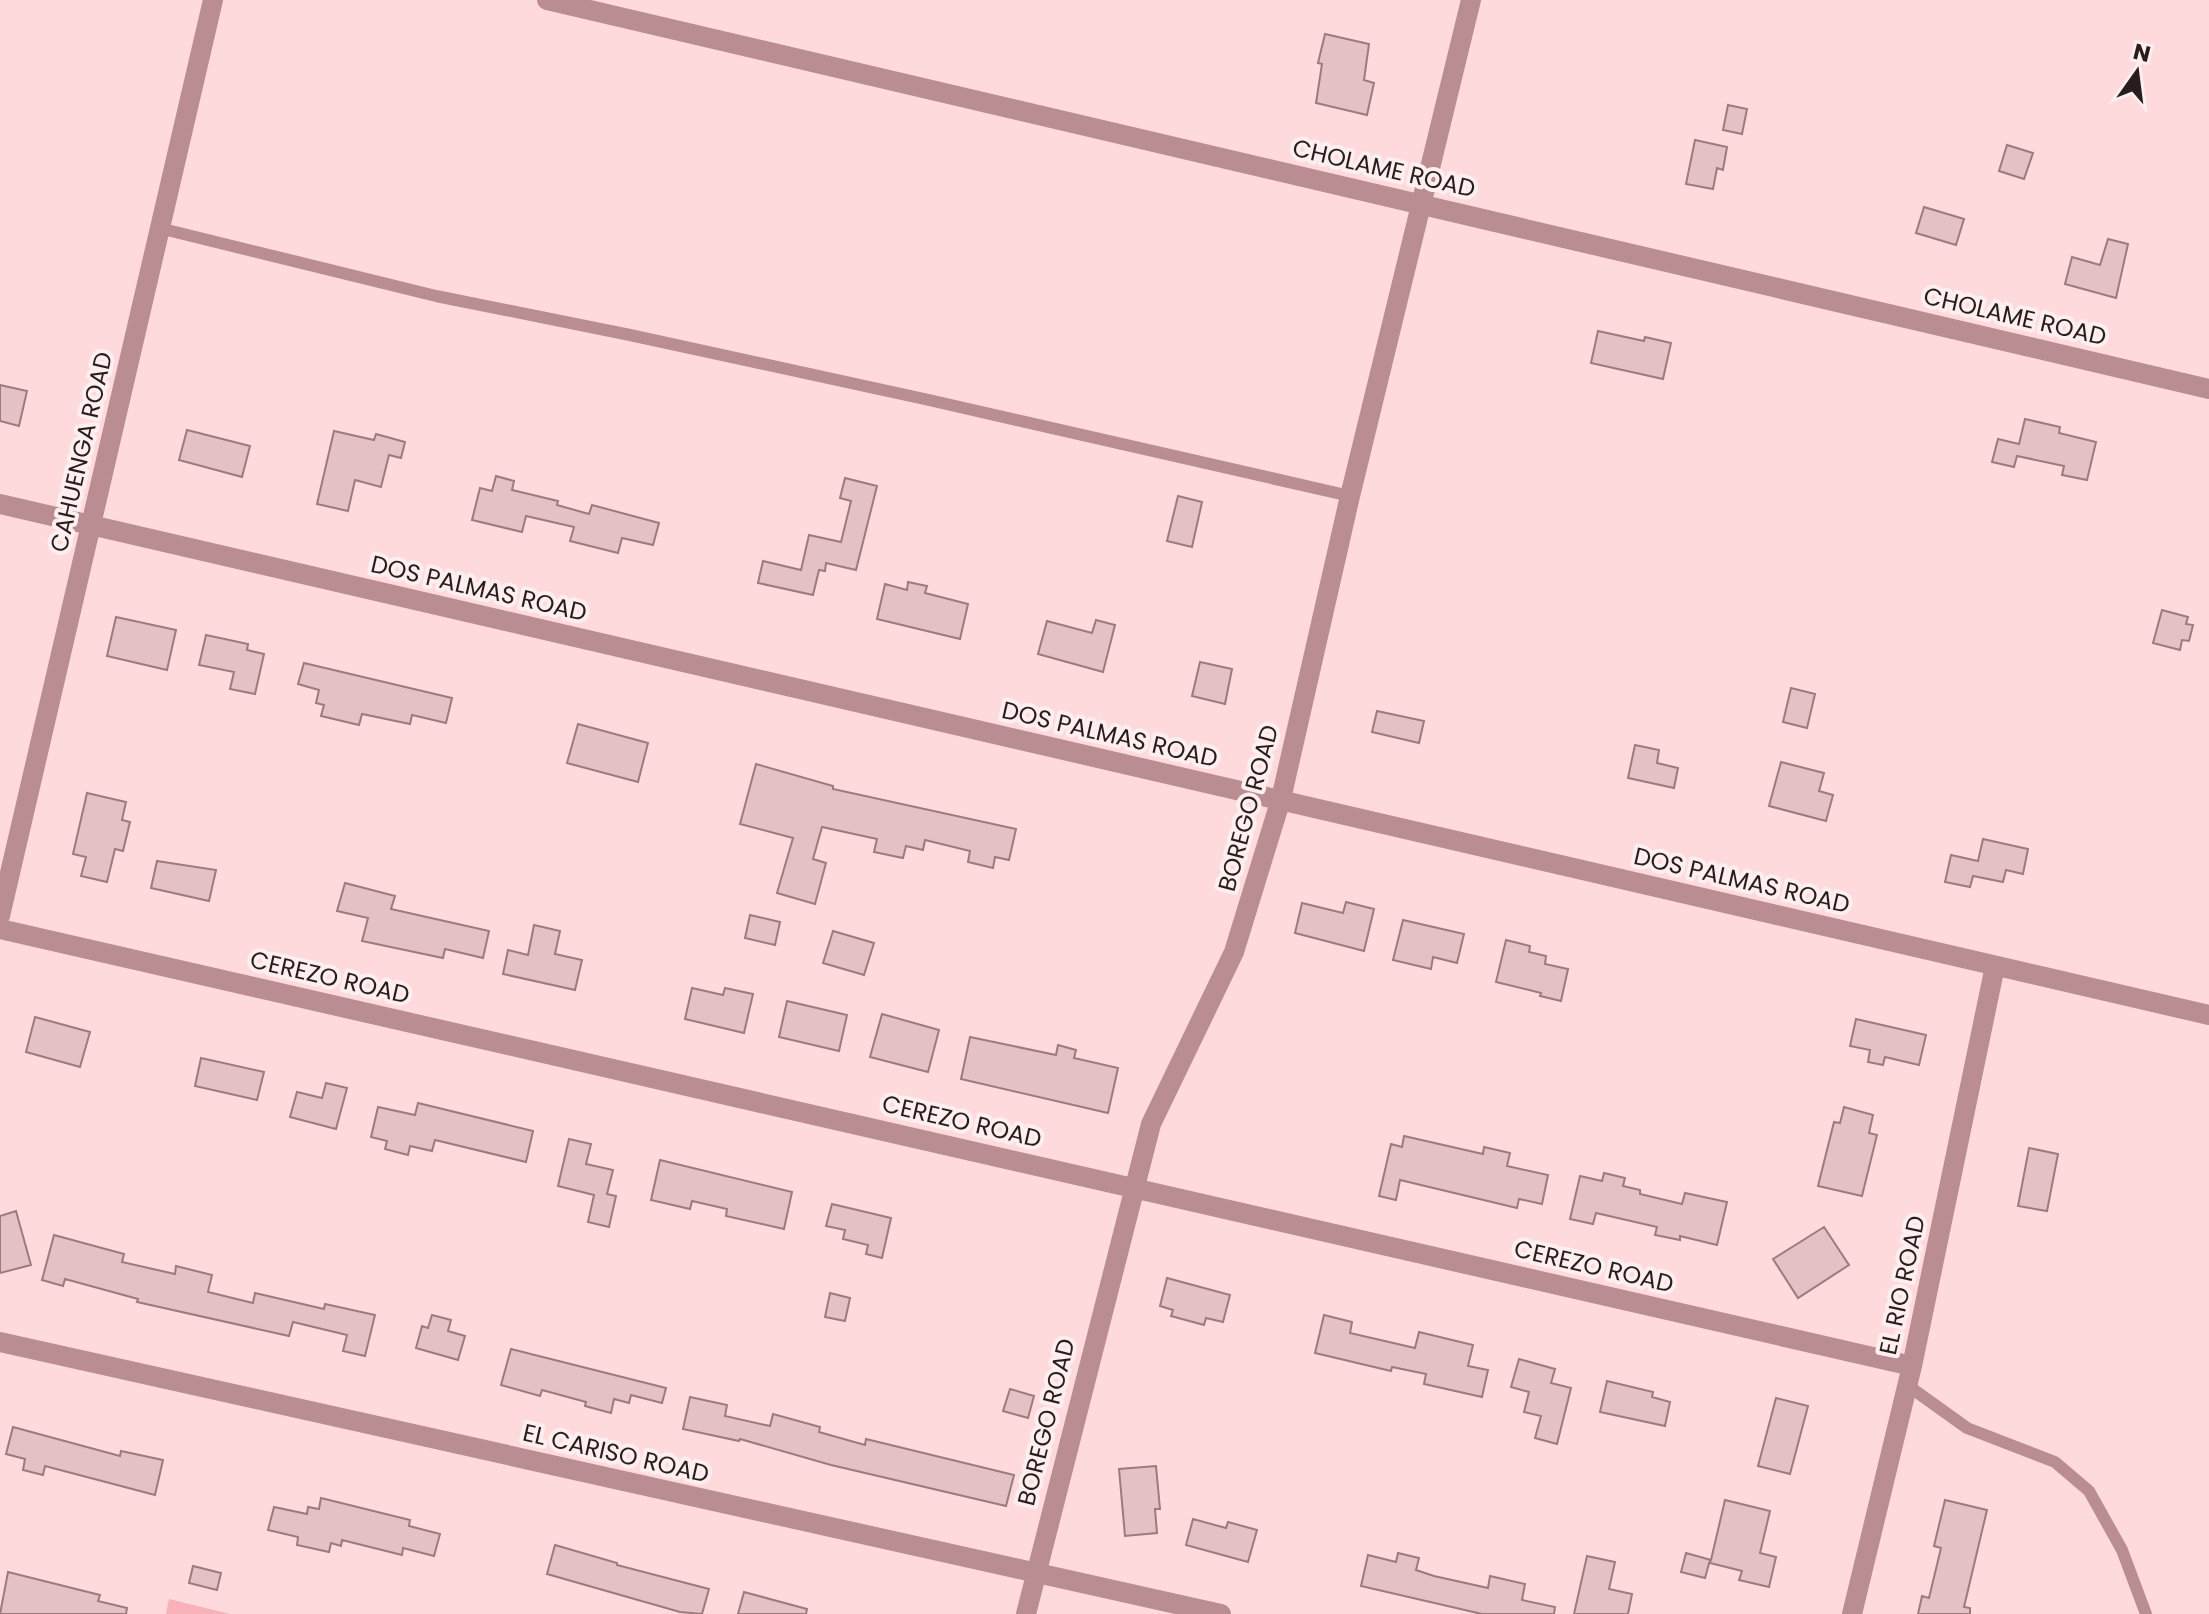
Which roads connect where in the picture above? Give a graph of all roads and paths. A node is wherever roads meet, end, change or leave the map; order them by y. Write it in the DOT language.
graph roads {
  1 [pos="213,0"];
  2 [pos="547,0"];
  3 [pos="1471,0"];
  4 [pos="1422,203"];
  5 [pos="159,228"];
  6 [pos="2209,389"];
  7 [pos="1350,496"];
  8 [pos="0,504"];
  9 [pos="92,525"];
  10 [pos="1281,799"];
  11 [pos="0,916"];
  12 [pos="0,929"];
  13 [pos="1995,966"];
  14 [pos="2209,1015"];
  15 [pos="1133,1186"];
  16 [pos="0,1342"];
  17 [pos="1909,1376"];
  18 [pos="1035,1572"];
  19 [pos="1026,1614"];
  20 [pos="1221,1614"];
  21 [pos="1852,1614"];
  22 [pos="2146,1614"];
  1 -- 5 [label="street, CAHUENGA ROAD"];
  2 -- 4 [label="street, CHOLAME ROAD"];
  3 -- 4 [label="street, BOREGO ROAD"];
  4 -- 6 [label="street, CHOLAME ROAD"];
  4 -- 7 [label="street, BOREGO ROAD"];
  5 -- 7 [label="lane"];
  5 -- 9 [label="street, CAHUENGA ROAD"];
  7 -- 10 [label="street, BOREGO ROAD"];
  8 -- 9 [label="street, DOS PALMAS ROAD"];
  9 -- 10 [label="street, DOS PALMAS ROAD"];
  9 -- 11 [label="street, CAHUENGA ROAD"];
  10 -- 13 [label="street, DOS PALMAS ROAD"];
  10 -- 15 [label="street, BOREGO ROAD"];
  12 -- 15 [label="street, CEREZO ROAD"];
  13 -- 14 [label="street, DOS PALMAS ROAD"];
  13 -- 17 [label="street, EL RIO ROAD"];
  15 -- 17 [label="street, CEREZO ROAD"];
  15 -- 18 [label="street, BOREGO ROAD"];
  16 -- 18 [label="street, EL CARISO ROAD"];
  17 -- 21 [label="street, EL RIO ROAD"];
  17 -- 22 [label="lane"];
  18 -- 19 [label="street, BOREGO ROAD"];
  18 -- 20 [label="street, EL CARISO ROAD"];
}
